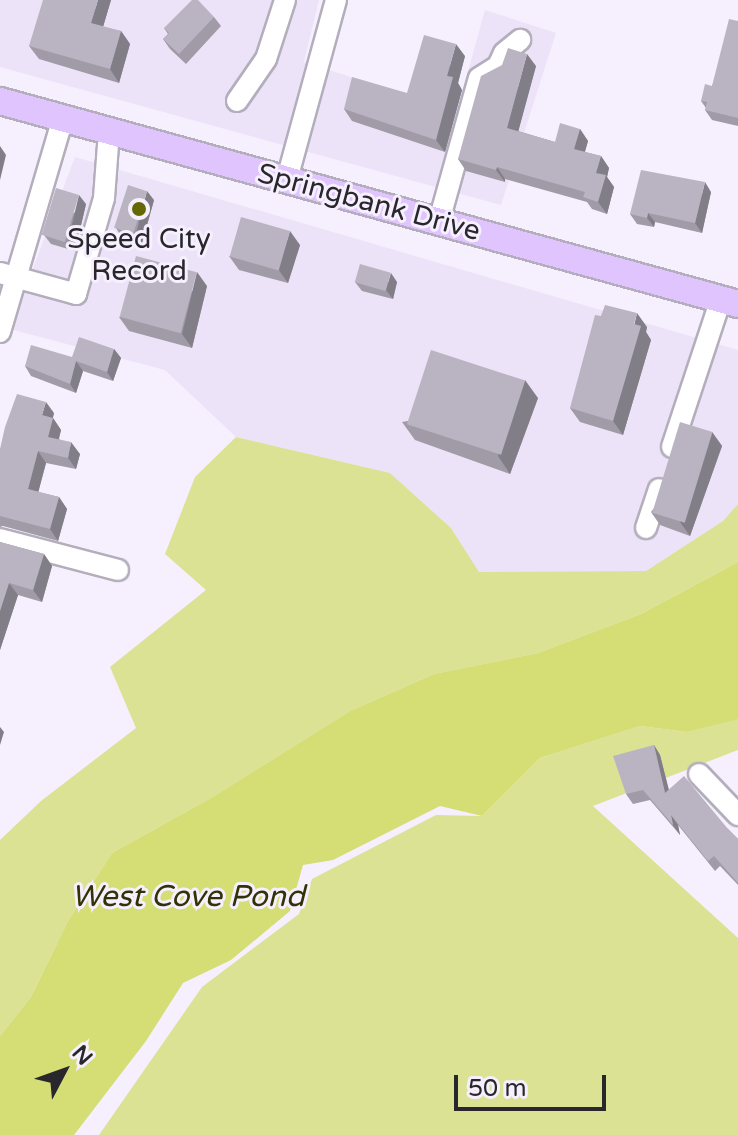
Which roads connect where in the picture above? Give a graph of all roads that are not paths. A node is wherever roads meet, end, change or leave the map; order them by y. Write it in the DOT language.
graph roads {
  1 [pos="285,0"];
  2 [pos="336,0"];
  3 [pos="520,40"];
  4 [pos="0,101"];
  5 [pos="237,101"];
  6 [pos="63,118"];
  7 [pos="109,131"];
  8 [pos="287,179"];
  9 [pos="439,221"];
  10 [pos="8,275"];
  11 [pos="730,301"];
  12 [pos="0,332"];
  13 [pos="646,528"];
  14 [pos="0,539"];
  15 [pos="118,570"];
  16 [pos="699,774"];
  17 [pos="738,815"];
  1 -- 5 [label="street"];
  2 -- 8 [label="street"];
  3 -- 9 [label="street"];
  4 -- 6 [label="main road, Springbank Drive"];
  6 -- 7 [label="main road, Springbank Drive"];
  6 -- 10 [label="street"];
  7 -- 8 [label="main road, Springbank Drive"];
  7 -- 10 [label="street"];
  8 -- 9 [label="main road, Springbank Drive"];
  9 -- 11 [label="main road, Springbank Drive"];
  10 -- 12 [label="street"];
  11 -- 13 [label="street"];
  14 -- 15 [label="street"];
  16 -- 17 [label="street"];
}
